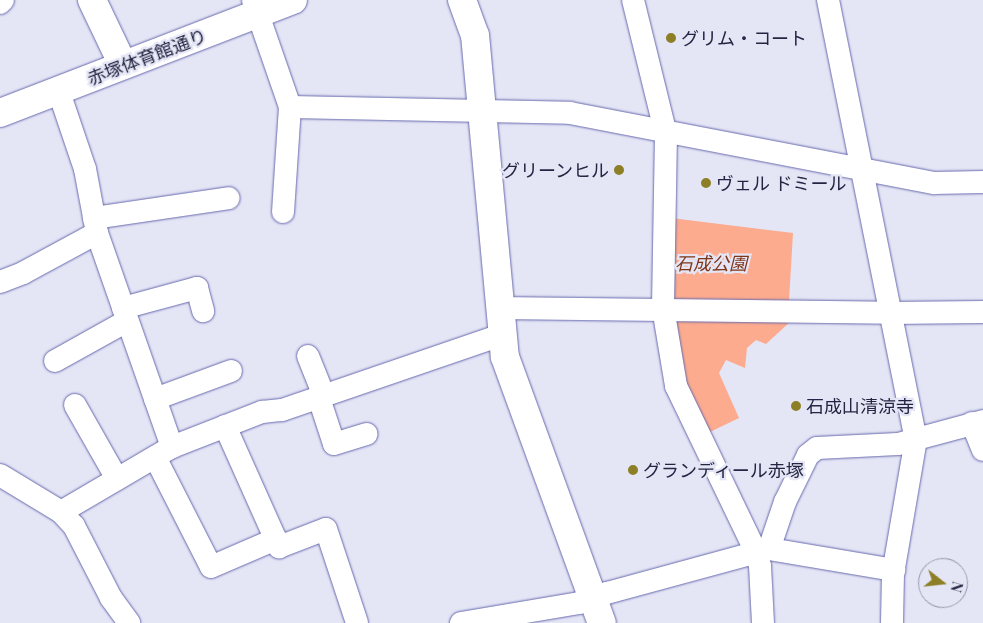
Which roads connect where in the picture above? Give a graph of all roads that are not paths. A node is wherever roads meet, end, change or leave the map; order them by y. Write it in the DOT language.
graph roads {
  1 [pos="2,0"];
  2 [pos="92,0"];
  3 [pos="293,0"];
  4 [pos="462,0"];
  5 [pos="633,0"];
  6 [pos="828,0"];
  7 [pos="0,3"];
  8 [pos="256,7"];
  9 [pos="123,66"];
  10 [pos="59,92"];
  11 [pos="290,107"];
  12 [pos="0,113"];
  13 [pos="481,113"];
  14 [pos="666,134"];
  15 [pos="861,169"];
  16 [pos="983,182"];
  17 [pos="229,198"];
  18 [pos="283,212"];
  19 [pos="95,225"];
  20 [pos="2,276"];
  21 [pos="498,308"];
  22 [pos="663,308"];
  23 [pos="203,311"];
  24 [pos="983,312"];
  25 [pos="125,314"];
  26 [pos="890,314"];
  27 [pos="501,336"];
  28 [pos="308,356"];
  29 [pos="55,361"];
  30 [pos="231,371"];
  31 [pos="322,397"];
  32 [pos="155,399"];
  33 [pos="75,406"];
  34 [pos="977,422"];
  35 [pos="224,426"];
  36 [pos="366,434"];
  37 [pos="916,438"];
  38 [pos="983,450"];
  39 [pos="164,452"];
  40 [pos="0,475"];
  41 [pos="118,479"];
  42 [pos="61,512"];
  43 [pos="276,539"];
  44 [pos="763,550"];
  45 [pos="894,570"];
  46 [pos="591,598"];
  47 [pos="129,623"];
  48 [pos="357,623"];
  49 [pos="461,623"];
  50 [pos="602,623"];
  51 [pos="763,623"];
  52 [pos="892,623"];
  1 -- 7 [label="street"];
  2 -- 9 [label="street"];
  3 -- 8 [label="street, 赤塚体育館通り"];
  4 -- 13 [label="street"];
  5 -- 14 [label="street"];
  6 -- 15 [label="street"];
  8 -- 9 [label="street, 赤塚体育館通り"];
  8 -- 11 [label="street"];
  9 -- 10 [label="street, 赤塚体育館通り"];
  10 -- 12 [label="street, 赤塚体育館通り"];
  10 -- 19 [label="street"];
  11 -- 13 [label="street"];
  11 -- 18 [label="street"];
  13 -- 14 [label="street"];
  13 -- 21 [label="street"];
  14 -- 15 [label="street"];
  14 -- 22 [label="street"];
  15 -- 16 [label="street"];
  15 -- 26 [label="street"];
  17 -- 19 [label="street"];
  19 -- 20 [label="street"];
  19 -- 25 [label="street"];
  21 -- 22 [label="street"];
  21 -- 27 [label="street"];
  22 -- 26 [label="street"];
  22 -- 44 [label="street"];
  23 -- 25 [label="street"];
  24 -- 26 [label="street"];
  25 -- 29 [label="street"];
  25 -- 32 [label="street"];
  26 -- 37 [label="street"];
  27 -- 31 [label="street"];
  27 -- 46 [label="street"];
  28 -- 31 [label="street"];
  30 -- 32 [label="street"];
  31 -- 35 [label="street"];
  31 -- 36 [label="street"];
  32 -- 39 [label="street"];
  33 -- 41 [label="street"];
  34 -- 37 [label="street"];
  34 -- 38 [label="street"];
  35 -- 39 [label="street"];
  35 -- 43 [label="street"];
  37 -- 44 [label="street"];
  37 -- 45 [label="street"];
  39 -- 41 [label="street"];
  39 -- 43 [label="street"];
  40 -- 42 [label="street"];
  41 -- 42 [label="street"];
  42 -- 47 [label="street"];
  43 -- 48 [label="street"];
  44 -- 45 [label="street"];
  44 -- 46 [label="street"];
  44 -- 51 [label="street"];
  45 -- 52 [label="street"];
  46 -- 49 [label="street"];
  46 -- 50 [label="street"];
}
